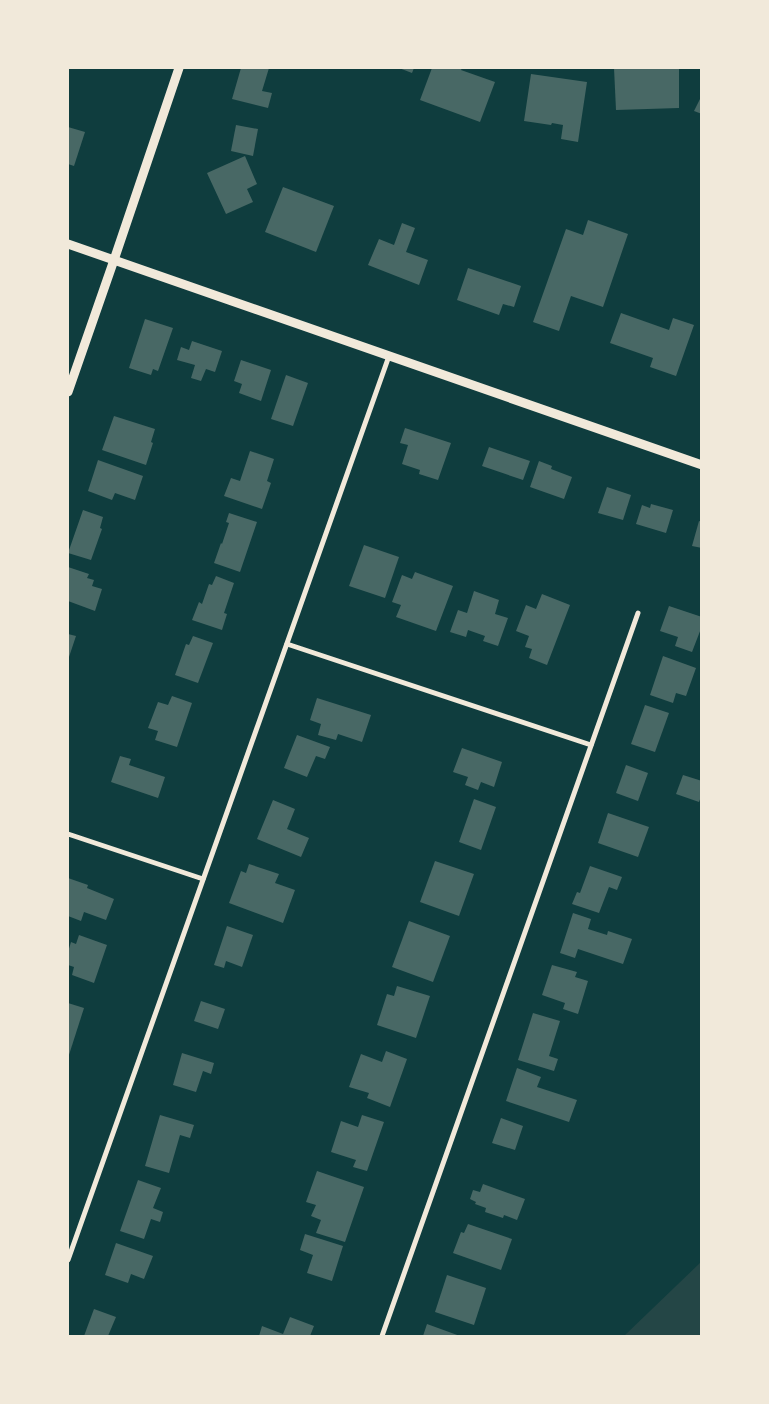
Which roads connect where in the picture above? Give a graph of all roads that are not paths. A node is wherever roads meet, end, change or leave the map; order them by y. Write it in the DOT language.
graph roads {
  1 [pos="179,68"];
  2 [pos="68,244"];
  3 [pos="114,260"];
  4 [pos="389,356"];
  5 [pos="68,392"];
  6 [pos="702,465"];
  7 [pos="638,612"];
  8 [pos="287,644"];
  9 [pos="591,745"];
  10 [pos="68,834"];
  11 [pos="203,879"];
  12 [pos="68,1260"];
  13 [pos="382,1336"];
  1 -- 3 [label="street"];
  2 -- 3 [label="street"];
  3 -- 4 [label="street"];
  3 -- 5 [label="street"];
  4 -- 6 [label="street"];
  4 -- 8 [label="street"];
  7 -- 9 [label="street"];
  8 -- 9 [label="street"];
  8 -- 11 [label="street"];
  9 -- 13 [label="street"];
  10 -- 11 [label="street"];
  11 -- 12 [label="street"];
}
